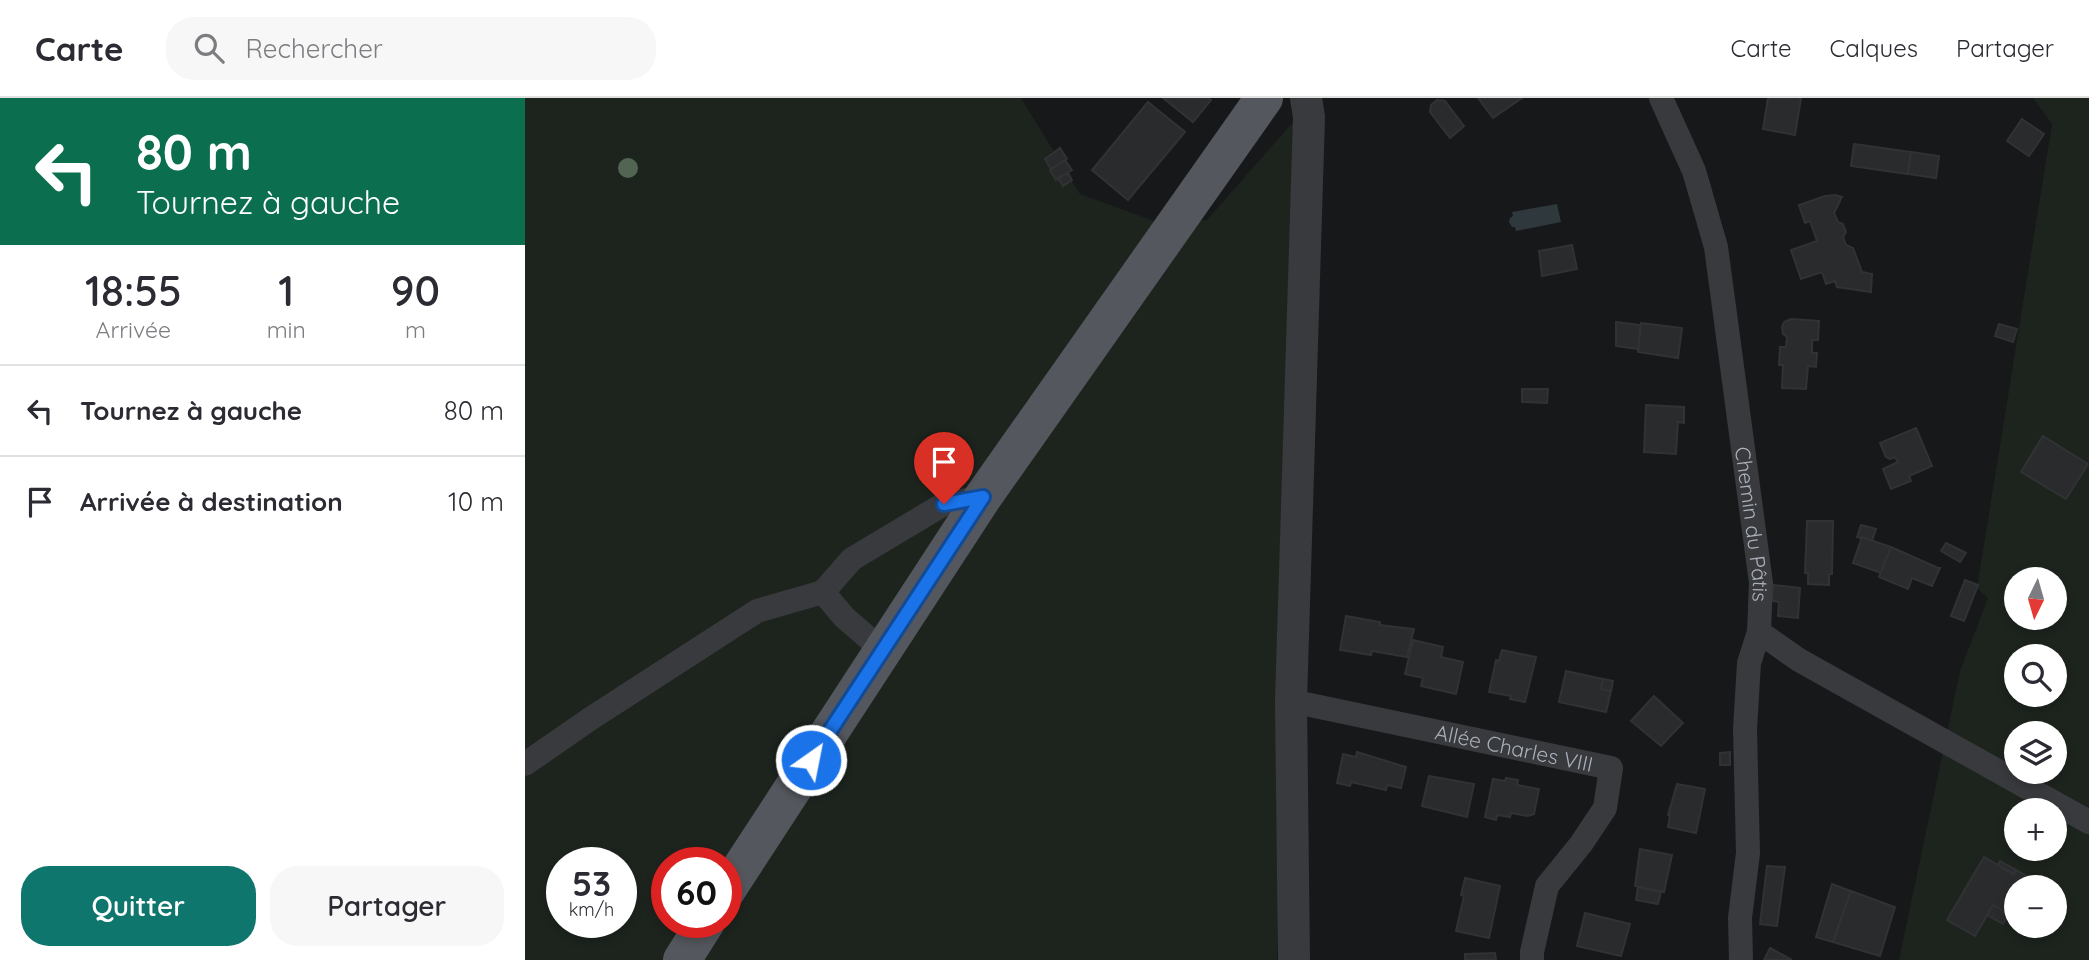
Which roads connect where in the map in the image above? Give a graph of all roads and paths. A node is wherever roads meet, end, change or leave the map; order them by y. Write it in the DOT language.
graph roads {
  1 [pos="1264,98"];
  2 [pos="1306,98"];
  3 [pos="1661,98"];
  4 [pos="983,497"];
  5 [pos="823,592"];
  6 [pos="1759,632"];
  7 [pos="882,650"];
  8 [pos="1291,701"];
  9 [pos="525,764"];
  10 [pos="2089,822"];
  11 [pos="742,866"];
  12 [pos="696,938"];
  13 [pos="682,960"];
  14 [pos="1294,960"];
  15 [pos="1532,960"];
  16 [pos="1741,960"];
  1 -- 4 [label="main road"];
  2 -- 8 [label="street"];
  3 -- 6 [label="street, Chemin du Pâtis"];
  4 -- 5 [label="street"];
  4 -- 7 [label="main road"];
  5 -- 7 [label="street"];
  5 -- 9 [label="street"];
  6 -- 10 [label="street"];
  6 -- 16 [label="street, Chemin du Pâtis"];
  7 -- 11 [label="main road"];
  8 -- 14 [label="street"];
  8 -- 15 [label="street, Allée Charles VIII"];
  12 -- 13 [label="main road"];
}
